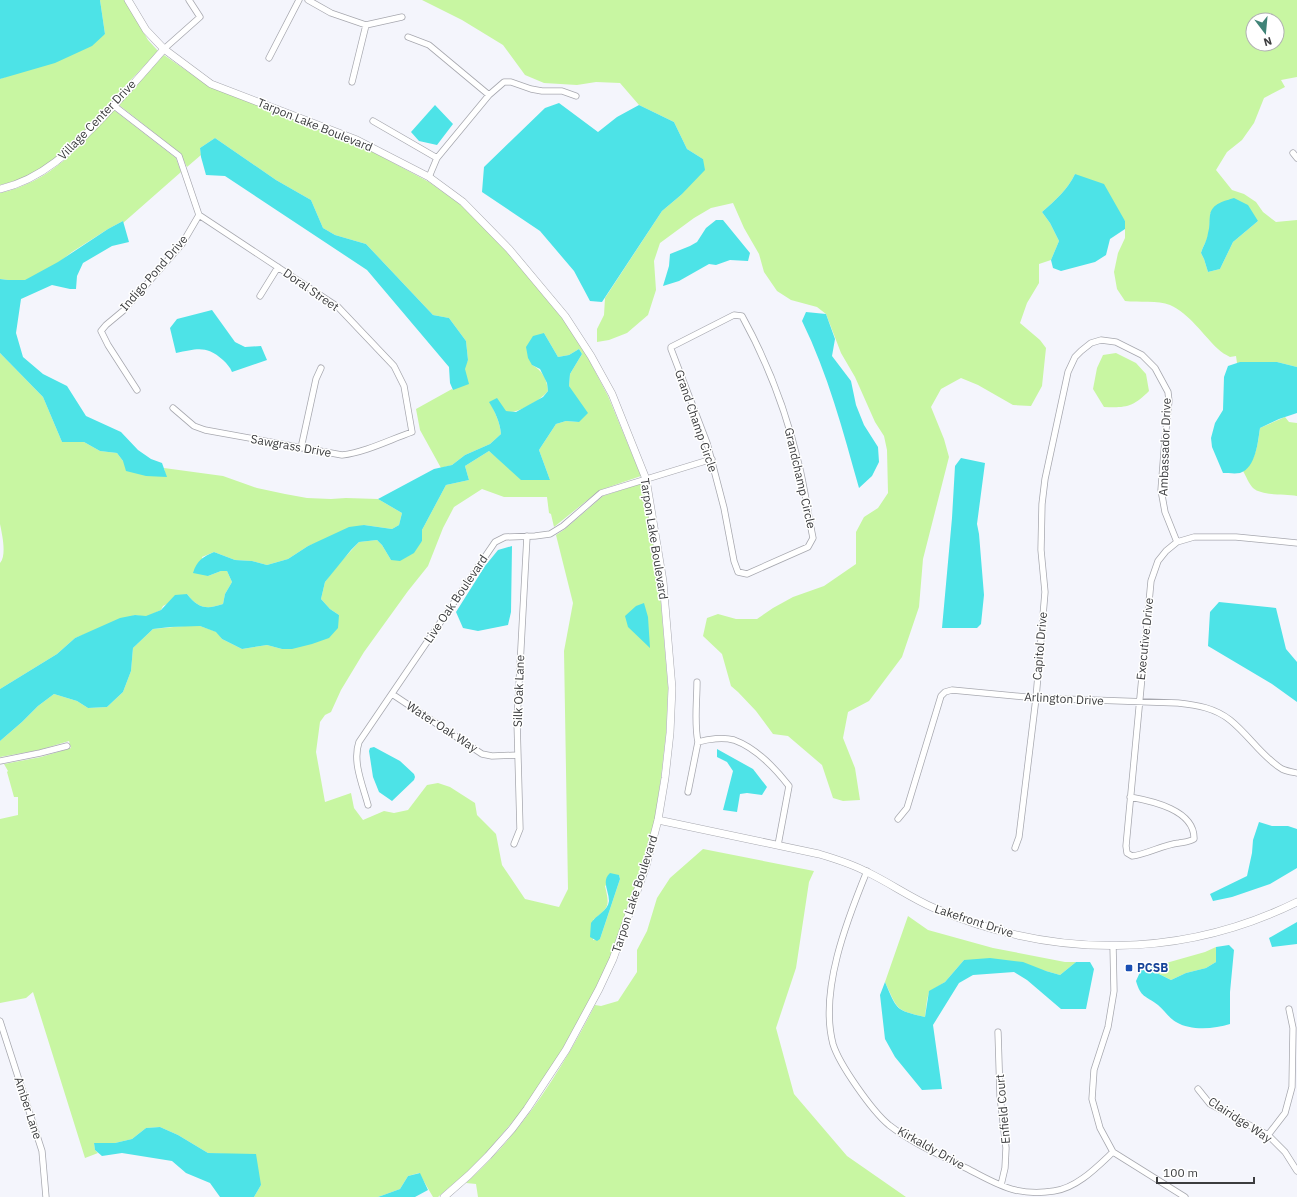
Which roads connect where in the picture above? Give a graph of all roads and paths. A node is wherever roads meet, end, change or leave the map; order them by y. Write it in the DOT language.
graph roads {
  1 [pos="128,0"];
  2 [pos="189,0"];
  3 [pos="299,0"];
  4 [pos="308,0"];
  5 [pos="402,18"];
  6 [pos="366,25"];
  7 [pos="408,37"];
  8 [pos="164,49"];
  9 [pos="269,58"];
  10 [pos="352,82"];
  11 [pos="489,95"];
  12 [pos="576,96"];
  13 [pos="113,105"];
  14 [pos="373,121"];
  15 [pos="1293,153"];
  16 [pos="437,158"];
  17 [pos="1297,158"];
  18 [pos="429,177"];
  19 [pos="0,189"];
  20 [pos="199,215"];
  21 [pos="278,267"];
  22 [pos="260,296"];
  23 [pos="742,316"];
  24 [pos="321,368"];
  25 [pos="137,390"];
  26 [pos="174,408"];
  27 [pos="412,432"];
  28 [pos="1053,443"];
  29 [pos="301,448"];
  30 [pos="712,459"];
  31 [pos="646,479"];
  32 [pos="527,536"];
  33 [pos="1178,542"];
  34 [pos="1297,543"];
  35 [pos="738,572"];
  36 [pos="697,682"];
  37 [pos="392,694"];
  38 [pos="1036,698"];
  39 [pos="1139,702"];
  40 [pos="698,742"];
  41 [pos="67,746"];
  42 [pos="518,755"];
  43 [pos="0,761"];
  44 [pos="1297,774"];
  45 [pos="688,792"];
  46 [pos="1130,797"];
  47 [pos="368,806"];
  48 [pos="898,819"];
  49 [pos="658,820"];
  50 [pos="514,844"];
  51 [pos="778,845"];
  52 [pos="1015,848"];
  53 [pos="867,872"];
  54 [pos="1297,902"];
  55 [pos="1114,946"];
  56 [pos="1289,1009"];
  57 [pos="0,1021"];
  58 [pos="998,1032"];
  59 [pos="1198,1089"];
  60 [pos="1268,1135"];
  61 [pos="1113,1152"];
  62 [pos="1297,1171"];
  63 [pos="1001,1185"];
  64 [pos="46,1197"];
  65 [pos="444,1197"];
  66 [pos="1185,1197"];
  1 -- 8 [label="street, Tarpon Lake Boulevard"];
  2 -- 8 [label="street"];
  3 -- 9 [label="street"];
  4 -- 6 [label="street"];
  5 -- 6 [label="street"];
  6 -- 10 [label="street"];
  7 -- 11 [label="street"];
  8 -- 13 [label="street, Village Center Drive"];
  8 -- 18 [label="street, Tarpon Lake Boulevard"];
  11 -- 12 [label="street"];
  11 -- 16 [label="street"];
  13 -- 19 [label="street, Village Center Drive"];
  13 -- 20 [label="street"];
  14 -- 16 [label="street"];
  15 -- 17 [label="street"];
  16 -- 18 [label="street"];
  18 -- 31 [label="street, Tarpon Lake Boulevard"];
  20 -- 21 [label="street, Doral Street"];
  20 -- 25 [label="street, Indigo Pond Drive"];
  21 -- 22 [label="street"];
  21 -- 27 [label="street, Doral Street"];
  23 -- 30 [label="street, Grand Champ Circle"];
  23 -- 35 [label="street, Grandchamp Circle"];
  24 -- 29 [label="street"];
  26 -- 29 [label="street, Sawgrass Drive"];
  27 -- 29 [label="street, Sawgrass Drive"];
  28 -- 33 [label="street, Ambassador Drive"];
  28 -- 38 [label="street, Capitol Drive"];
  30 -- 31 [label="street, Live Oak Boulevard"];
  30 -- 35 [label="street, Grand Champ Circle"];
  31 -- 32 [label="street, Live Oak Boulevard"];
  31 -- 49 [label="street, Tarpon Lake Boulevard"];
  32 -- 37 [label="street, Live Oak Boulevard"];
  32 -- 42 [label="street, Silk Oak Lane"];
  33 -- 34 [label="street, Executive Drive"];
  33 -- 39 [label="street, Executive Drive"];
  36 -- 40 [label="street"];
  37 -- 42 [label="street, Water Oak Way"];
  37 -- 47 [label="street, Live Oak Boulevard"];
  38 -- 39 [label="street, Arlington Drive"];
  38 -- 48 [label="street, Arlington Drive"];
  38 -- 52 [label="street, Capitol Drive"];
  39 -- 44 [label="street, Arlington Drive"];
  39 -- 46 [label="street, Executive Drive"];
  40 -- 45 [label="street"];
  40 -- 51 [label="street"];
  41 -- 43 [label="street"];
  42 -- 50 [label="street, Silk Oak Lane"];
  46 -- 46 [label="street, Executive Drive"];
  49 -- 51 [label="street, Lakefront Drive"];
  49 -- 65 [label="street, Tarpon Lake Boulevard"];
  51 -- 53 [label="street, Lakefront Drive"];
  53 -- 55 [label="street, Lakefront Drive"];
  53 -- 63 [label="street, Kirkaldy Drive"];
  54 -- 55 [label="street, Lakefront Drive"];
  55 -- 61 [label="street"];
  56 -- 60 [label="street"];
  57 -- 64 [label="street, Amber Lane"];
  58 -- 63 [label="street, Enfield Court"];
  59 -- 60 [label="street, Clairidge Way"];
  60 -- 62 [label="street, Clairidge Way"];
  61 -- 63 [label="street, Kirkaldy Drive"];
  61 -- 66 [label="street"];
}
